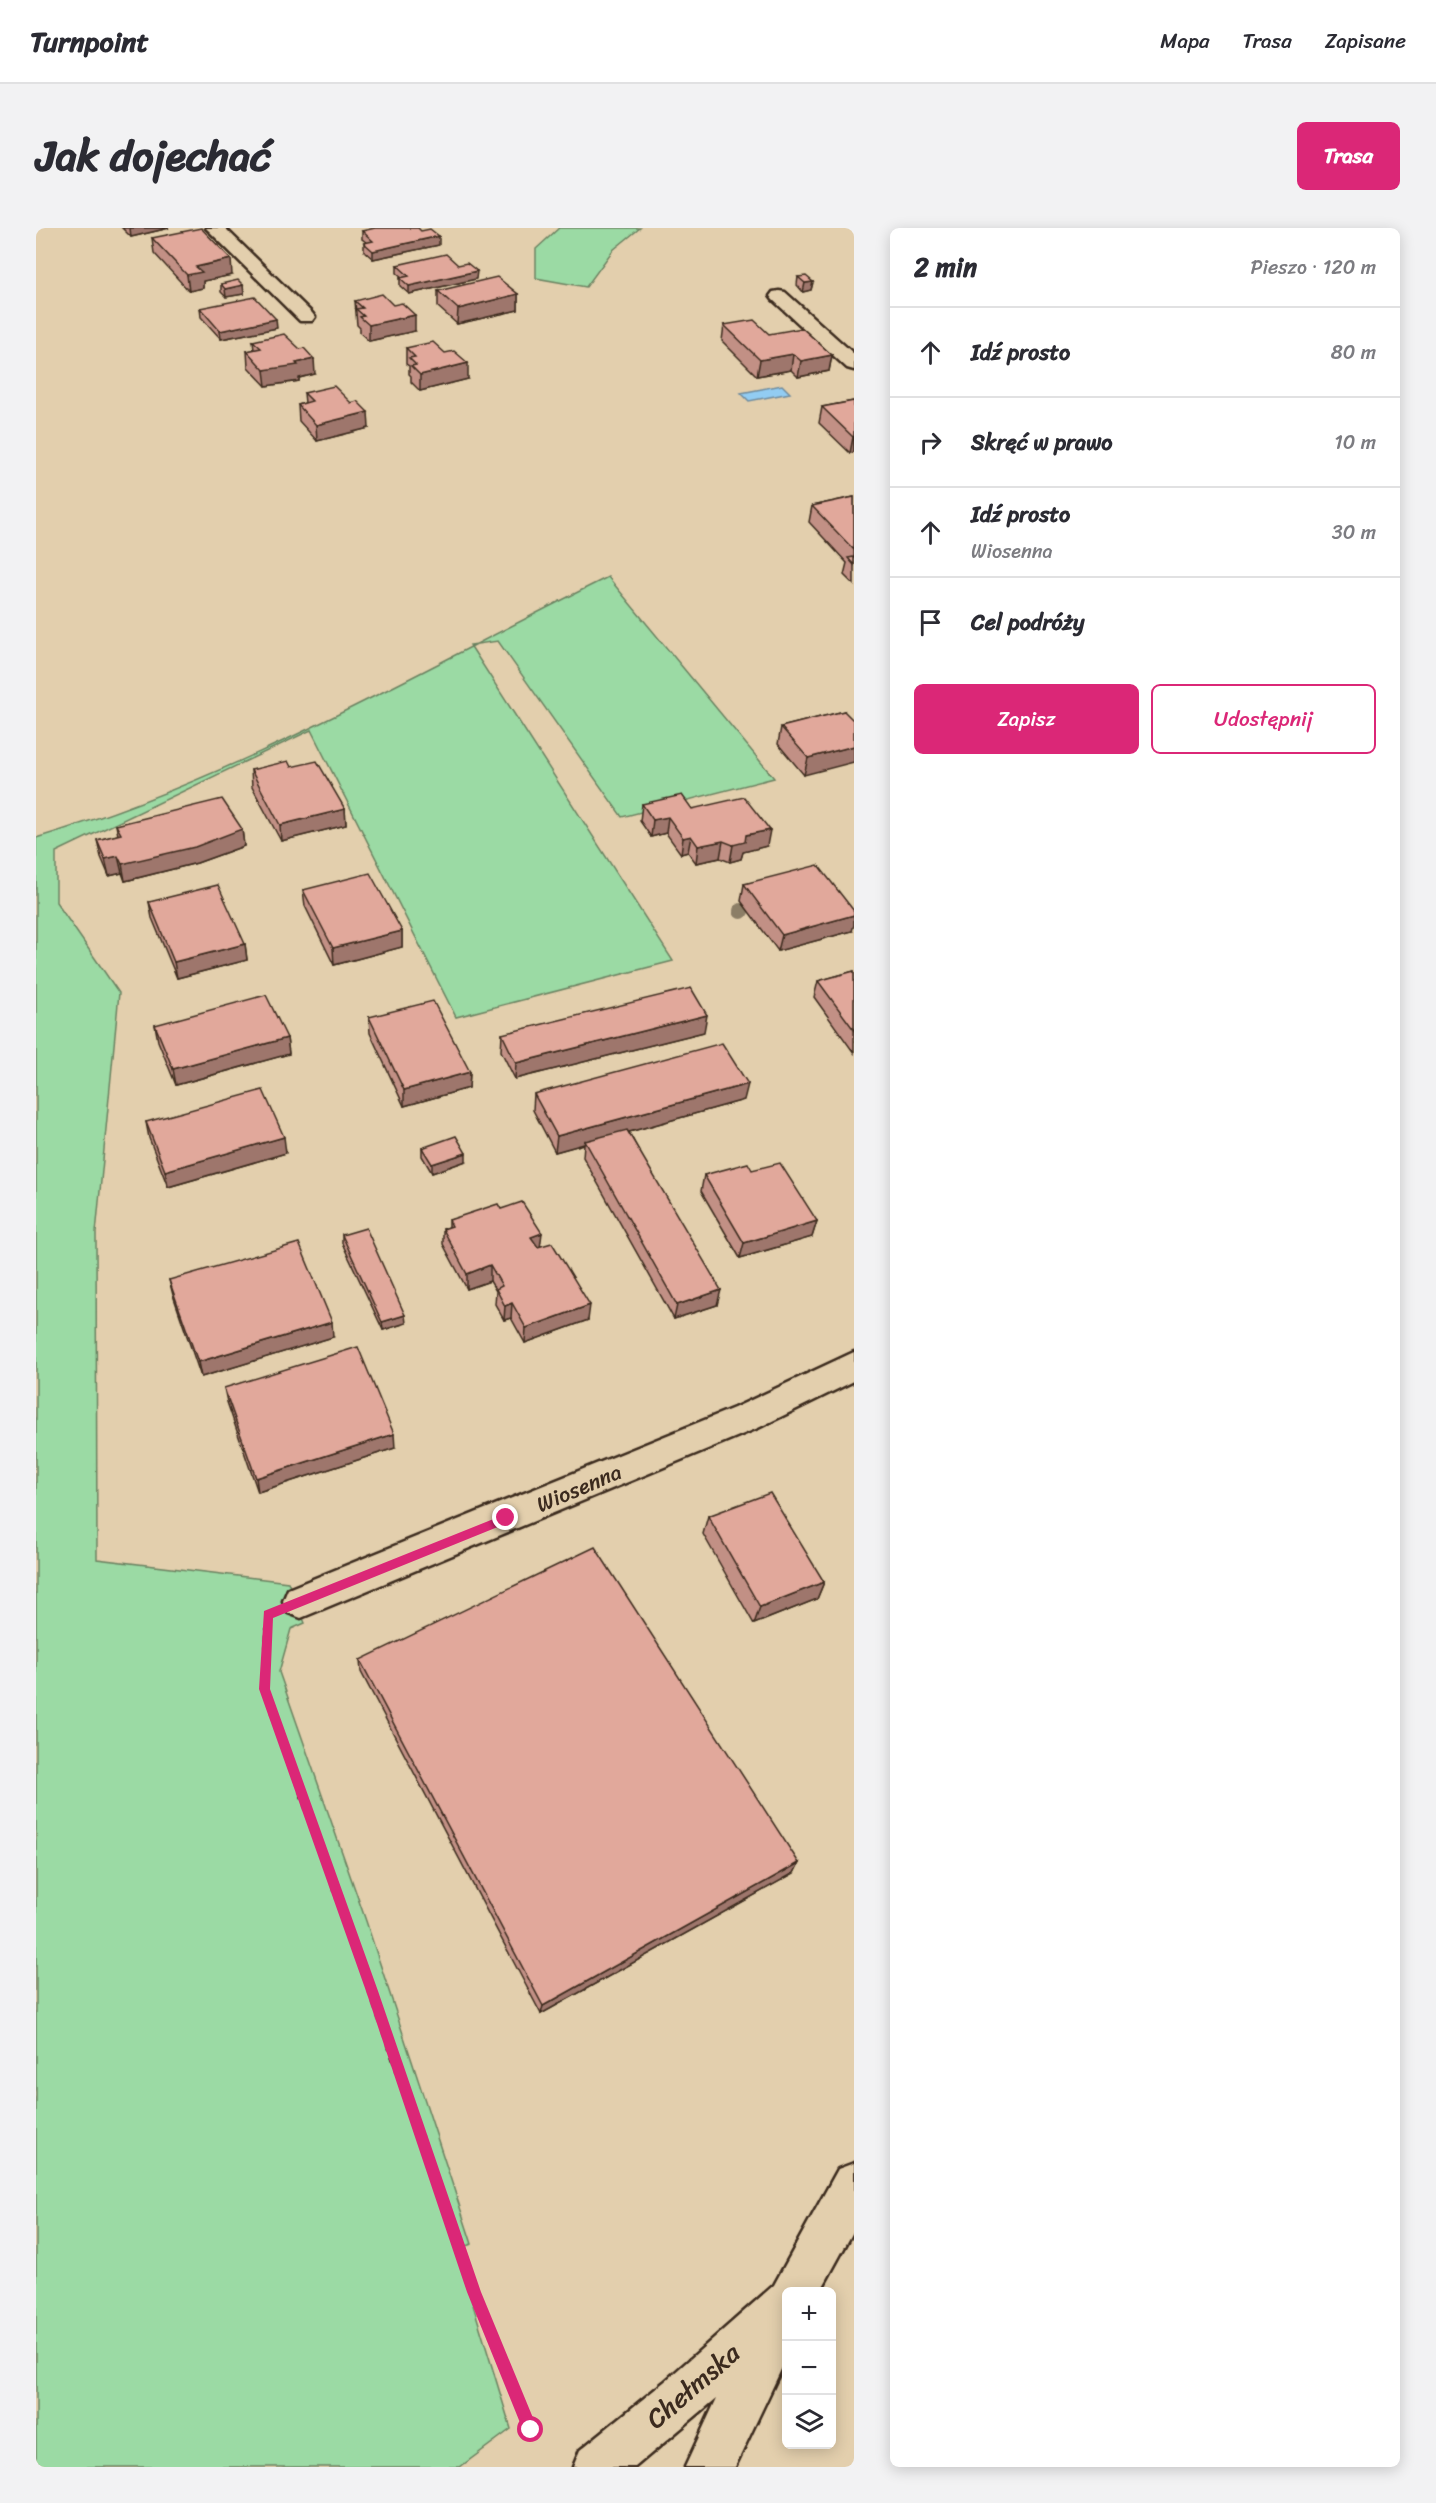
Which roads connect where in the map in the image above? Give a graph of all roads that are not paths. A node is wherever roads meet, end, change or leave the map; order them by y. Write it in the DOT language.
graph roads {
  1 [pos="215,228"];
  2 [pos="779,296"];
  3 [pos="306,317"];
  4 [pos="854,364"];
  5 [pos="854,1366"];
  6 [pos="301,1601"];
  7 [pos="854,2185"];
  8 [pos="797,2287"];
  9 [pos="782,2309"];
  10 [pos="782,2313"];
  11 [pos="597,2467"];
  12 [pos="709,2467"];
  1 -- 3 [label="street"];
  2 -- 4 [label="street"];
  5 -- 6 [label="street, Wiosenna"];
  7 -- 8 [label="street"];
  9 -- 11 [label="street, Chełmska"];
  10 -- 12 [label="street, Chełmska"];
}
